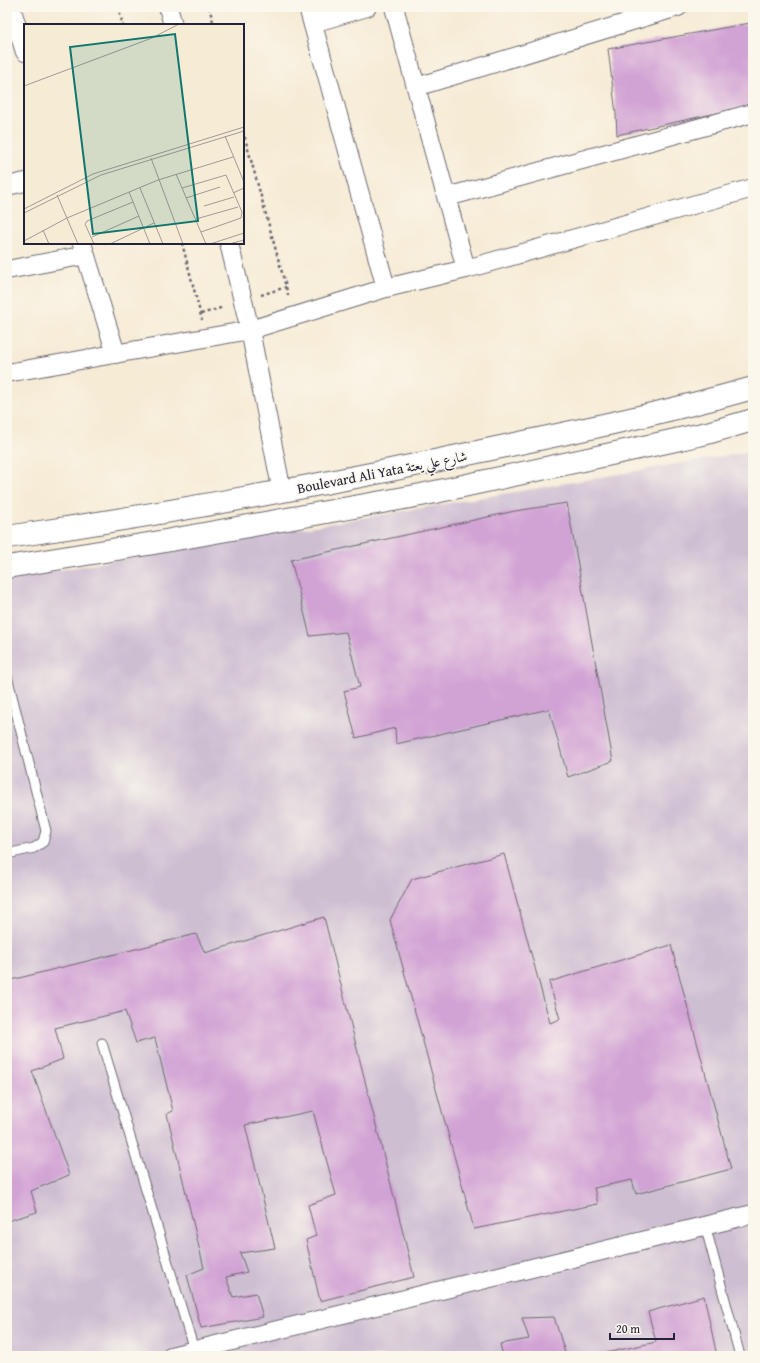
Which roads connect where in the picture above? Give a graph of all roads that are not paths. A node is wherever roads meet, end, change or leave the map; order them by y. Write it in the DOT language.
graph roads {
  1 [pos="168,7"];
  2 [pos="367,7"];
  3 [pos="394,7"];
  4 [pos="678,7"];
  5 [pos="10,11"];
  6 [pos="310,15"];
  7 [pos="173,24"];
  8 [pos="24,49"];
  9 [pos="416,87"];
  10 [pos="753,114"];
  11 [pos="24,182"];
  12 [pos="7,186"];
  13 [pos="753,188"];
  14 [pos="447,197"];
  15 [pos="229,244"];
  16 [pos="84,249"];
  17 [pos="466,269"];
  18 [pos="7,270"];
  19 [pos="386,288"];
  20 [pos="250,330"];
  21 [pos="116,354"];
  22 [pos="7,373"];
  23 [pos="753,388"];
  24 [pos="753,420"];
  25 [pos="282,492"];
  26 [pos="7,537"];
  27 [pos="7,566"];
  28 [pos="7,676"];
  29 [pos="7,854"];
  30 [pos="102,1043"];
  31 [pos="753,1214"];
  32 [pos="705,1225"];
  33 [pos="194,1350"];
  34 [pos="171,1356"];
  35 [pos="740,1356"];
  1 -- 7 [label="street"];
  2 -- 6 [label="street"];
  3 -- 9 [label="street"];
  4 -- 9 [label="street"];
  5 -- 8 [label="street"];
  6 -- 19 [label="street"];
  9 -- 14 [label="street"];
  10 -- 14 [label="street"];
  11 -- 12 [label="street"];
  13 -- 17 [label="street"];
  14 -- 17 [label="street"];
  15 -- 20 [label="street"];
  16 -- 18 [label="street"];
  16 -- 21 [label="street"];
  17 -- 19 [label="street"];
  19 -- 20 [label="street"];
  20 -- 21 [label="street"];
  20 -- 25 [label="street"];
  21 -- 22 [label="street"];
  23 -- 25 [label="street, Boulevard Ali Yata شارع علي يعتة"];
  24 -- 27 [label="street, Boulevard Ali Yata شارع علي يعتة"];
  25 -- 26 [label="street, Boulevard Ali Yata شارع علي يعتة"];
  28 -- 29 [label="lane"];
  30 -- 33 [label="lane"];
  31 -- 32 [label="street"];
  32 -- 33 [label="street"];
  32 -- 35 [label="lane"];
  33 -- 34 [label="street"];
}
